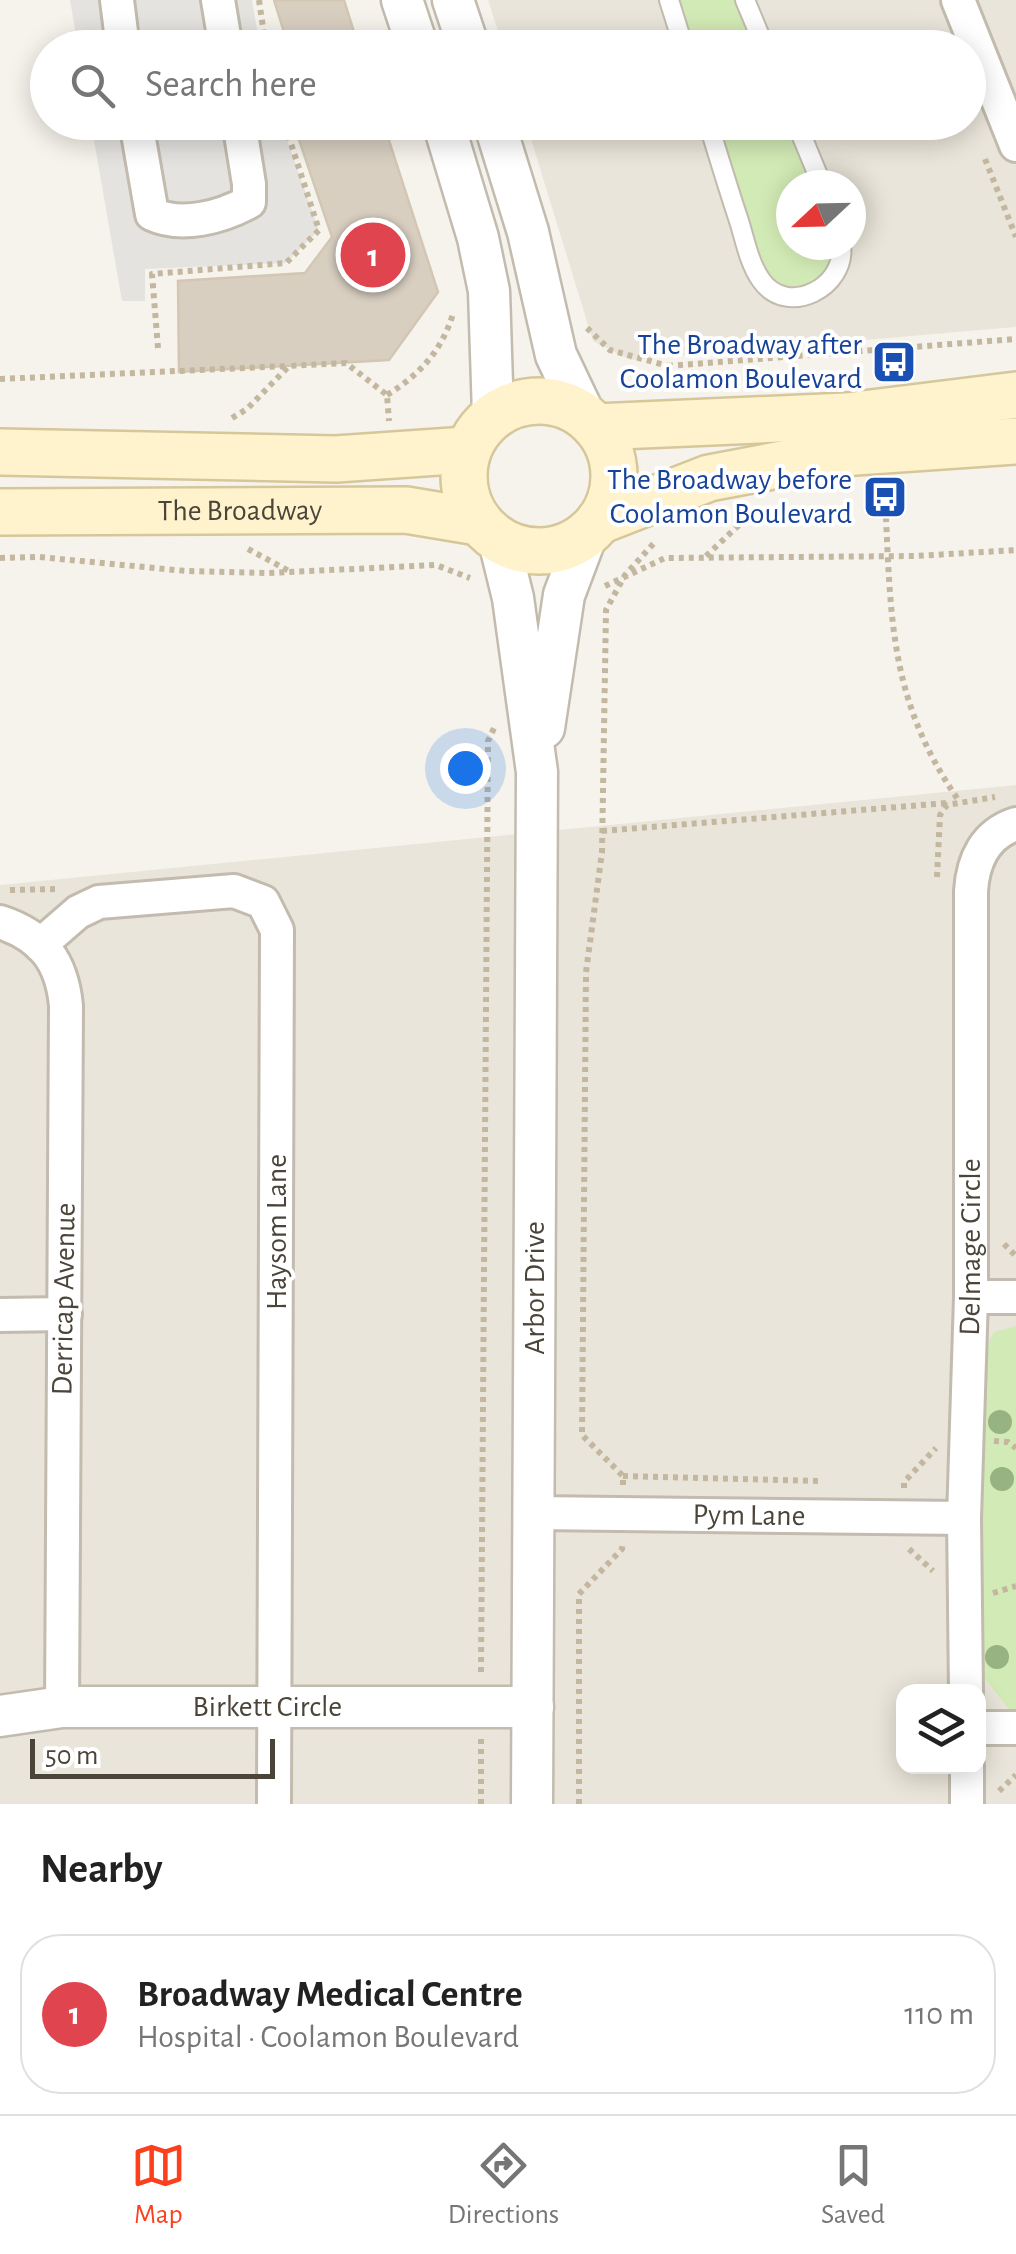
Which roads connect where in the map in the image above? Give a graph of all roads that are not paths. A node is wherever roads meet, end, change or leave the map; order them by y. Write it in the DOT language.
graph roads {
  1 [pos="117,0"];
  2 [pos="218,0"];
  3 [pos="402,0"];
  4 [pos="452,0"];
  5 [pos="669,0"];
  6 [pos="745,0"];
  7 [pos="958,0"];
  8 [pos="121,30"];
  9 [pos="223,30"];
  10 [pos="412,30"];
  11 [pos="463,30"];
  12 [pos="678,30"];
  13 [pos="758,30"];
  14 [pos="970,30"];
  15 [pos="986,70"];
  16 [pos="139,140"];
  17 [pos="242,140"];
  18 [pos="448,140"];
  19 [pos="500,140"];
  20 [pos="714,140"];
  21 [pos="803,140"];
  22 [pos="1016,145"];
  23 [pos="816,170"];
  24 [pos="842,260"];
  25 [pos="1016,396"];
  26 [pos="591,422"];
  27 [pos="480,433"];
  28 [pos="1016,441"];
  29 [pos="0,452"];
  30 [pos="0,512"];
  31 [pos="593,528"];
  32 [pos="489,531"];
  33 [pos="537,772"];
  34 [pos="1016,824"];
  35 [pos="0,922"];
  36 [pos="40,945"];
  37 [pos="1016,1296"];
  38 [pos="970,1297"];
  39 [pos="64,1314"];
  40 [pos="0,1315"];
  41 [pos="534,1513"];
  42 [pos="964,1518"];
  43 [pos="966,1684"];
  44 [pos="275,1705"];
  45 [pos="62,1707"];
  46 [pos="533,1707"];
  47 [pos="0,1716"];
  48 [pos="986,1728"];
  49 [pos="1016,1728"];
  50 [pos="966,1774"];
  51 [pos="274,1804"];
  52 [pos="532,1804"];
  53 [pos="967,1804"];
  1 -- 8 [label="street"];
  2 -- 9 [label="street"];
  3 -- 10 [label="street"];
  4 -- 11 [label="street"];
  5 -- 12 [label="lane"];
  6 -- 13 [label="lane"];
  7 -- 14 [label="street"];
  15 -- 22 [label="street"];
  16 -- 17 [label="street"];
  18 -- 27 [label="street"];
  19 -- 26 [label="street"];
  20 -- 24 [label="lane"];
  21 -- 23 [label="lane"];
  25 -- 26 [label="main road"];
  26 -- 27 [label="main road"];
  26 -- 31 [label="main road"];
  27 -- 29 [label="main road, The Broadway"];
  27 -- 32 [label="main road"];
  28 -- 31 [label="main road"];
  30 -- 32 [label="main road, The Broadway"];
  31 -- 32 [label="main road"];
  31 -- 33 [label="street"];
  32 -- 33 [label="street"];
  33 -- 41 [label="street, Arbor Drive"];
  34 -- 38 [label="street, Delmage Circle"];
  35 -- 36 [label="street"];
  36 -- 39 [label="street, Derricap Avenue"];
  36 -- 44 [label="street, Haysom Lane"];
  37 -- 38 [label="street"];
  38 -- 42 [label="street, Delmage Circle"];
  39 -- 40 [label="street"];
  39 -- 45 [label="street, Derricap Avenue"];
  41 -- 42 [label="street, Pym Lane"];
  41 -- 46 [label="street, Arbor Drive"];
  42 -- 43 [label="street, Delmage Circle"];
  44 -- 45 [label="street, Birkett Circle"];
  44 -- 46 [label="street, Birkett Circle"];
  44 -- 51 [label="street, Haysom Lane"];
  45 -- 47 [label="street, Birkett Circle"];
  46 -- 52 [label="street, Arbor Drive"];
  48 -- 49 [label="street"];
  50 -- 53 [label="street"];
}
